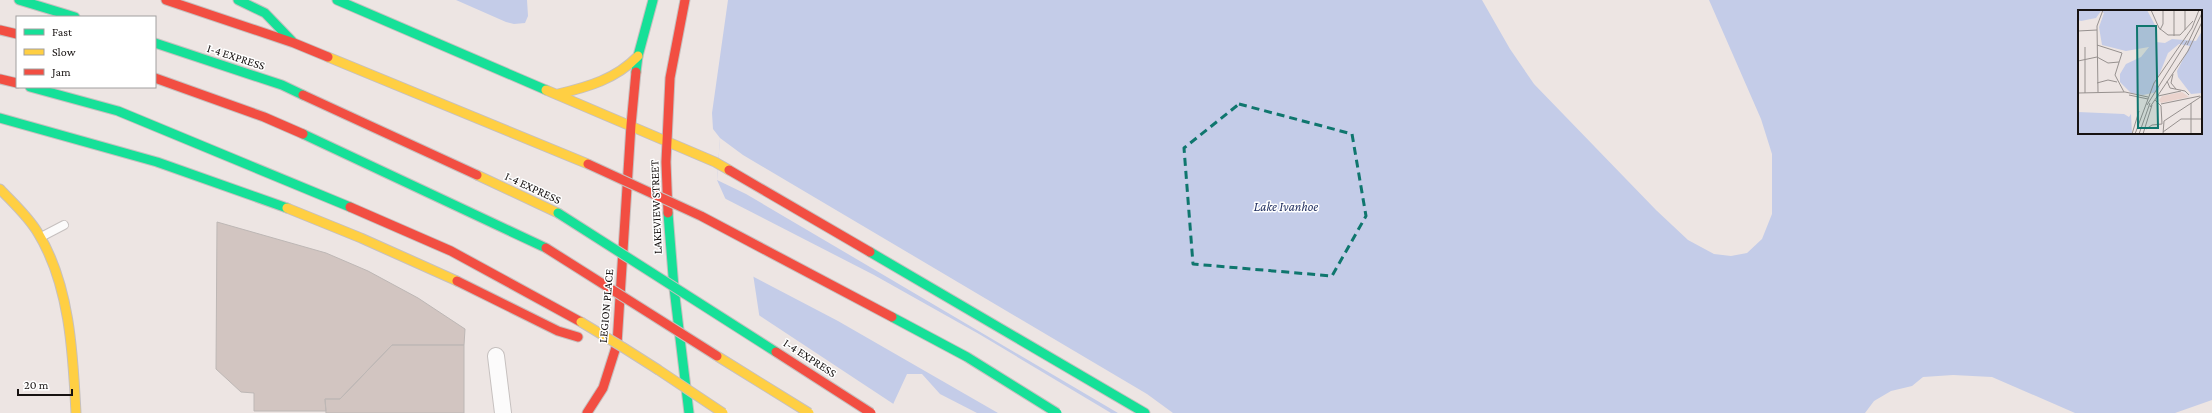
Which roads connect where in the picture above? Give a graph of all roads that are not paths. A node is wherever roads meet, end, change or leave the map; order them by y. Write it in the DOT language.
graph roads {
  1 [pos="19,0"];
  2 [pos="166,0"];
  3 [pos="238,0"];
  4 [pos="337,0"];
  5 [pos="653,0"];
  6 [pos="685,0"];
  7 [pos="72,16"];
  8 [pos="0,30"];
  9 [pos="16,34"];
  10 [pos="156,43"];
  11 [pos="294,43"];
  12 [pos="638,56"];
  13 [pos="156,78"];
  14 [pos="0,79"];
  15 [pos="16,83"];
  16 [pos="34,88"];
  17 [pos="558,94"];
  18 [pos="0,118"];
  19 [pos="631,125"];
  20 [pos="666,141"];
  21 [pos="0,189"];
  22 [pos="64,225"];
  23 [pos="40,237"];
  24 [pos="624,348"];
  25 [pos="496,356"];
  26 [pos="76,413"];
  27 [pos="503,413"];
  28 [pos="587,413"];
  29 [pos="689,413"];
  30 [pos="723,413"];
  31 [pos="809,413"];
  32 [pos="871,413"];
  33 [pos="1057,413"];
  34 [pos="1145,413"];
  1 -- 7 [label="main road"];
  2 -- 11 [label="main road"];
  3 -- 11 [label="main road"];
  4 -- 17 [label="main road"];
  5 -- 12 [label="main road"];
  6 -- 20 [label="main road, LAKEVIEW STREET"];
  8 -- 9 [label="main road"];
  10 -- 32 [label="main road, I-4 EXPRESS, bridge"];
  11 -- 33 [label="main road, bridge"];
  12 -- 17 [label="main road"];
  12 -- 19 [label="main road"];
  13 -- 31 [label="main road, bridge"];
  14 -- 15 [label="main road"];
  16 -- 24 [label="main road, bridge"];
  17 -- 19 [label="main road"];
  18 -- 24 [label="main road"];
  19 -- 20 [label="main road"];
  19 -- 28 [label="main road, LEGION PLACE"];
  20 -- 29 [label="main road, LAKEVIEW STREET"];
  20 -- 34 [label="main road"];
  21 -- 23 [label="main road"];
  22 -- 23 [label="lane"];
  23 -- 26 [label="main road"];
  24 -- 30 [label="main road, bridge"];
  25 -- 27 [label="street"];
}
